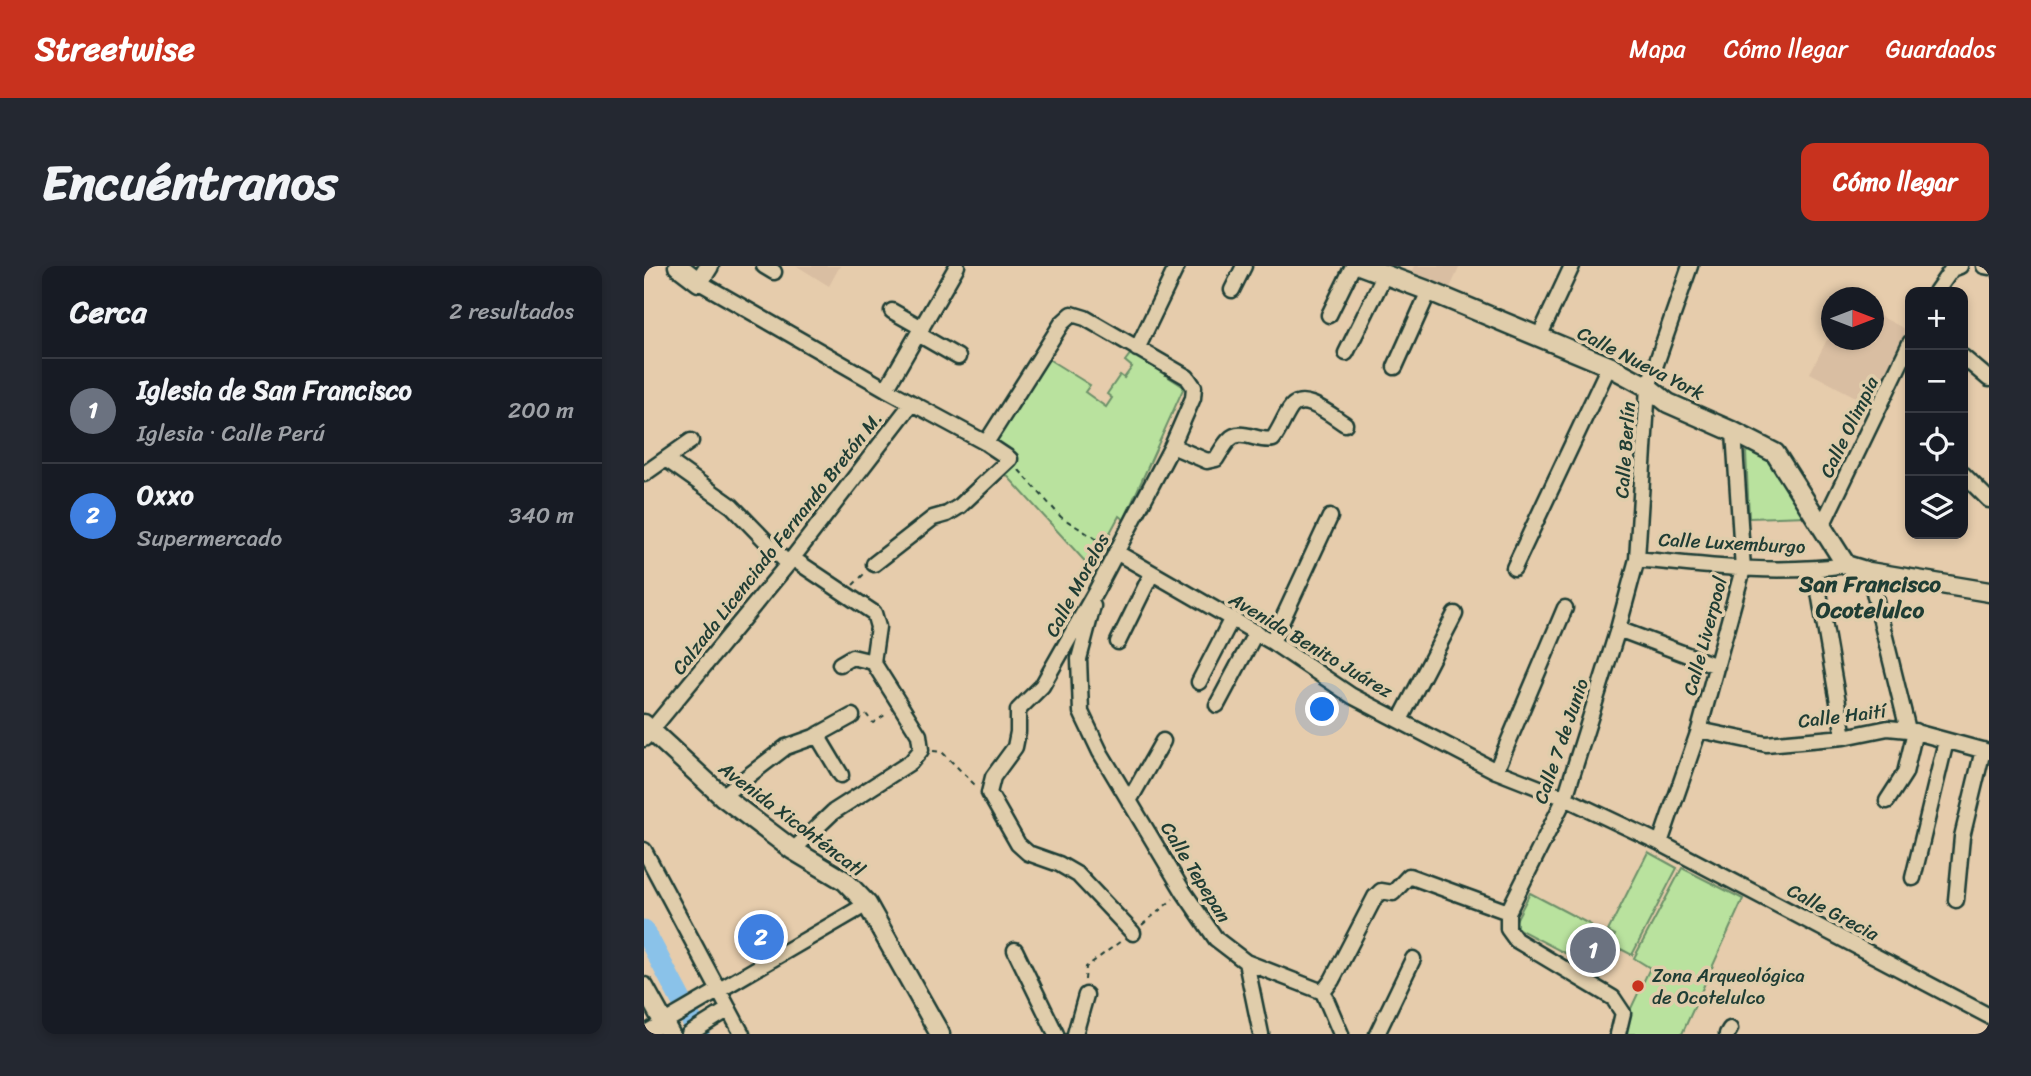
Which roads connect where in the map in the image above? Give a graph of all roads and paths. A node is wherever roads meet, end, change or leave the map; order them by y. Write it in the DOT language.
graph roads {
  1 [pos="678,266"];
  2 [pos="709,266"];
  3 [pos="957,266"];
  4 [pos="1177,266"];
  5 [pos="1244,266"];
  6 [pos="1353,266"];
  7 [pos="1572,266"];
  8 [pos="1690,266"];
  9 [pos="1960,266"];
  10 [pos="1376,270"];
  11 [pos="699,282"];
  12 [pos="1940,287"];
  13 [pos="1231,290"];
  14 [pos="1429,291"];
  15 [pos="892,311"];
  16 [pos="1329,315"];
  17 [pos="920,331"];
  18 [pos="1539,337"];
  19 [pos="1137,349"];
  20 [pos="1907,350"];
  21 [pos="1346,353"];
  22 [pos="958,357"];
  23 [pos="1968,361"];
  24 [pos="1609,366"];
  25 [pos="1395,367"];
  26 [pos="1989,379"];
  27 [pos="1648,387"];
  28 [pos="886,389"];
  29 [pos="912,403"];
  30 [pos="1345,424"];
  31 [pos="1734,432"];
  32 [pos="691,441"];
  33 [pos="986,443"];
  34 [pos="1172,446"];
  35 [pos="1010,459"];
  36 [pos="667,460"];
  37 [pos="644,474"];
  38 [pos="1965,476"];
  39 [pos="1989,500"];
  40 [pos="1330,517"];
  41 [pos="1821,527"];
  42 [pos="1116,552"];
  43 [pos="1637,559"];
  44 [pos="790,561"];
  45 [pos="874,564"];
  46 [pos="1846,565"];
  47 [pos="1514,568"];
  48 [pos="1743,569"];
  49 [pos="1815,569"];
  50 [pos="1869,572"];
  51 [pos="1152,573"];
  52 [pos="1096,591"];
  53 [pos="1989,592"];
  54 [pos="845,593"];
  55 [pos="1565,608"];
  56 [pos="1455,614"];
  57 [pos="1232,618"];
  58 [pos="1618,629"];
  59 [pos="1256,632"];
  60 [pos="1118,642"];
  61 [pos="1272,642"];
  62 [pos="873,662"];
  63 [pos="840,664"];
  64 [pos="1717,666"];
  65 [pos="1199,682"];
  66 [pos="900,704"];
  67 [pos="1217,705"];
  68 [pos="852,716"];
  69 [pos="1400,720"];
  70 [pos="1699,730"];
  71 [pos="647,731"];
  72 [pos="1911,731"];
  73 [pos="817,735"];
  74 [pos="1844,737"];
  75 [pos="1163,741"];
  76 [pos="1945,741"];
  77 [pos="921,750"];
  78 [pos="1986,751"];
  79 [pos="1496,771"];
  80 [pos="841,775"];
  81 [pos="989,793"];
  82 [pos="722,796"];
  83 [pos="1565,798"];
  84 [pos="1129,801"];
  85 [pos="1887,801"];
  86 [pos="1660,843"];
  87 [pos="644,850"];
  88 [pos="793,850"];
  89 [pos="1913,878"];
  90 [pos="1183,891"];
  91 [pos="1956,900"];
  92 [pos="867,904"];
  93 [pos="1508,912"];
  94 [pos="1133,933"];
  95 [pos="1015,950"];
  96 [pos="1413,959"];
  97 [pos="1247,962"];
  98 [pos="644,987"];
  99 [pos="1323,992"];
  100 [pos="713,994"];
  101 [pos="1086,995"];
  102 [pos="723,1013"];
  103 [pos="1989,1016"];
  104 [pos="668,1024"];
  105 [pos="1076,1033"];
  106 [pos="644,1034"];
  107 [pos="689,1034"];
  108 [pos="742,1034"];
  109 [pos="940,1034"];
  110 [pos="1056,1034"];
  111 [pos="1261,1034"];
  112 [pos="1342,1034"];
  113 [pos="1377,1034"];
  114 [pos="1618,1034"];
  1 -- 11 [label="street"];
  2 -- 11 [label="street"];
  3 -- 17 [label="street"];
  4 -- 19 [label="street"];
  5 -- 13 [label="street"];
  6 -- 16 [label="street"];
  7 -- 18 [label="street"];
  8 -- 27 [label="street, Calle Berlín"];
  9 -- 12 [label="street"];
  10 -- 14 [label="street, Calle Nueva York"];
  10 -- 21 [label="street"];
  11 -- 28 [label="street"];
  14 -- 18 [label="street, Calle Nueva York"];
  14 -- 25 [label="street"];
  15 -- 17 [label="street"];
  17 -- 22 [label="street"];
  17 -- 28 [label="street"];
  18 -- 24 [label="street, Calle Nueva York"];
  19 -- 33 [label="street"];
  19 -- 34 [label="street, Calle Morelos"];
  20 -- 41 [label="street, Calle Olimpia"];
  23 -- 26 [label="street"];
  24 -- 27 [label="street, Calle Nueva York"];
  24 -- 47 [label="street"];
  27 -- 31 [label="street, Calle Nueva York"];
  27 -- 43 [label="street, Calle Berlín"];
  28 -- 29 [label="street"];
  29 -- 33 [label="street"];
  29 -- 44 [label="street, Calzada Licenciado Fernando Bretón M."];
  30 -- 34 [label="street"];
  31 -- 41 [label="street, Calle Nueva York"];
  31 -- 48 [label="street, Calle Liverpool"];
  32 -- 36 [label="street"];
  33 -- 35 [label="street"];
  34 -- 42 [label="street, Calle Morelos"];
  35 -- 42 [label="path"];
  35 -- 45 [label="street"];
  36 -- 37 [label="street"];
  36 -- 44 [label="street"];
  38 -- 39 [label="street"];
  40 -- 61 [label="street"];
  41 -- 46 [label="street, Calle Nueva York"];
  42 -- 51 [label="street, Avenida Benito Juárez"];
  42 -- 52 [label="street, Calle Morelos"];
  43 -- 48 [label="street, Calle Luxemburgo"];
  43 -- 58 [label="street, Calle 7 de Junio"];
  44 -- 54 [label="street"];
  44 -- 71 [label="street, Calzada Licenciado Fernando Bretón M."];
  45 -- 54 [label="path"];
  46 -- 49 [label="street, Calle Luxemburgo"];
  46 -- 50 [label="street, Calle Luxemburgo"];
  48 -- 49 [label="street, Calle Luxemburgo"];
  48 -- 64 [label="street, Calle Liverpool"];
  49 -- 74 [label="street"];
  50 -- 53 [label="street, Calle Luxemburgo"];
  50 -- 72 [label="street"];
  51 -- 57 [label="street, Avenida Benito Juárez"];
  51 -- 60 [label="street"];
  52 -- 81 [label="street, Calle Morelos"];
  52 -- 84 [label="street, Calle Tepepan"];
  54 -- 62 [label="street"];
  55 -- 79 [label="street"];
  56 -- 69 [label="street"];
  57 -- 59 [label="street, Avenida Benito Juárez"];
  57 -- 65 [label="street"];
  58 -- 64 [label="street"];
  58 -- 83 [label="street, Calle 7 de Junio"];
  59 -- 61 [label="street, Avenida Benito Juárez"];
  59 -- 67 [label="street"];
  61 -- 69 [label="street, Avenida Benito Juárez"];
  62 -- 63 [label="street"];
  62 -- 66 [label="street"];
  64 -- 70 [label="street, Calle Liverpool"];
  66 -- 68 [label="path"];
  66 -- 77 [label="street"];
  68 -- 73 [label="street"];
  69 -- 79 [label="street, Avenida Benito Juárez"];
  70 -- 74 [label="street, Calle Haití"];
  70 -- 86 [label="street, Calle Liverpool"];
  71 -- 82 [label="street, Avenida Xicohténcatl"];
  72 -- 74 [label="street, Calle Haití"];
  72 -- 76 [label="street, Calle Haití"];
  72 -- 85 [label="street"];
  73 -- 80 [label="street"];
  73 -- 82 [label="street"];
  75 -- 84 [label="street"];
  76 -- 78 [label="street, Calle Haití"];
  76 -- 89 [label="street"];
  77 -- 81 [label="path"];
  77 -- 88 [label="street"];
  78 -- 91 [label="street"];
  79 -- 83 [label="street, Avenida Benito Juárez"];
  81 -- 94 [label="street"];
  82 -- 88 [label="street, Avenida Xicohténcatl"];
  83 -- 86 [label="street, Calle Grecia"];
  83 -- 93 [label="street, Calle 7 de Junio"];
  84 -- 90 [label="street, Calle Tepepan"];
  86 -- 103 [label="street, Calle Grecia"];
  87 -- 100 [label="street"];
  88 -- 92 [label="street, Avenida Xicohténcatl"];
  90 -- 94 [label="path"];
  90 -- 97 [label="street, Calle Tepepan"];
  92 -- 100 [label="street"];
  92 -- 109 [label="street, Avenida Xicohténcatl"];
  93 -- 99 [label="street"];
  93 -- 114 [label="street, Calle 7 de Junio"];
  94 -- 101 [label="path"];
  95 -- 110 [label="street"];
  96 -- 113 [label="street"];
  97 -- 99 [label="street, Calle Tepepan"];
  97 -- 111 [label="street"];
  98 -- 104 [label="street"];
  99 -- 112 [label="street"];
  100 -- 102 [label="street"];
  100 -- 104 [label="street"];
  101 -- 105 [label="street"];
  102 -- 107 [label="street"];
  102 -- 108 [label="street"];
  104 -- 106 [label="street"];
}
